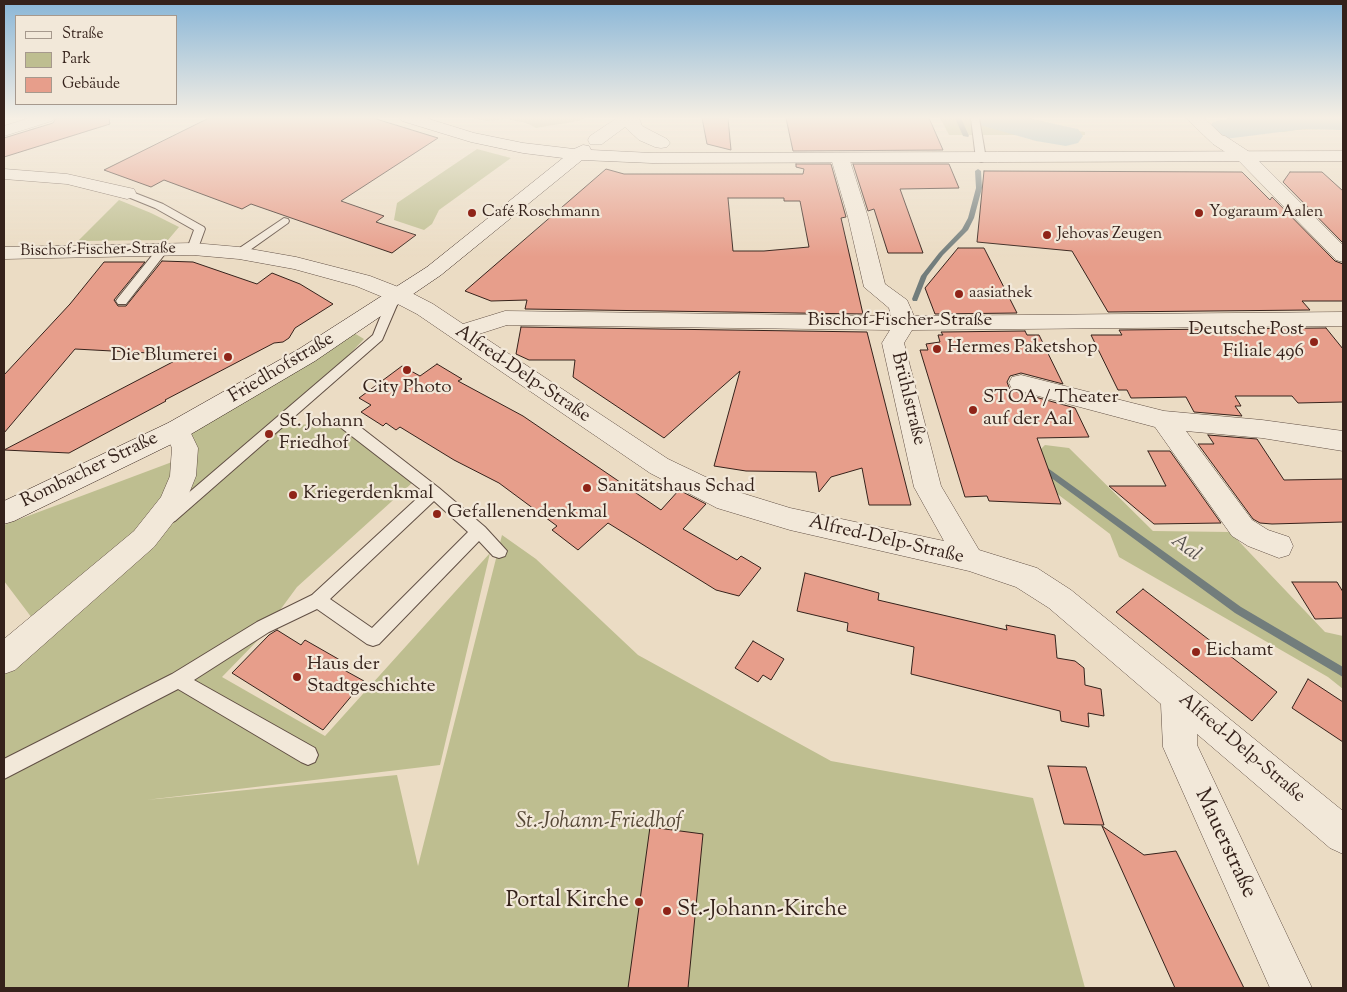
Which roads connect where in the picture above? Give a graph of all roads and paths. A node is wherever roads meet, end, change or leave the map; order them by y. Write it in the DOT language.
graph roads {
  1 [pos="564,164"];
  2 [pos="842,164"];
  3 [pos="1261,164"];
  4 [pos="4,174"];
  5 [pos="127,193"];
  6 [pos="284,221"];
  7 [pos="193,249"];
  8 [pos="162,250"];
  9 [pos="4,253"];
  10 [pos="239,253"];
  11 [pos="1343,256"];
  12 [pos="396,296"];
  13 [pos="122,301"];
  14 [pos="1343,319"];
  15 [pos="905,323"];
  16 [pos="459,334"];
  17 [pos="1020,383"];
  18 [pos="1164,420"];
  19 [pos="345,422"];
  20 [pos="177,430"];
  21 [pos="1343,441"];
  22 [pos="434,492"];
  23 [pos="4,513"];
  24 [pos="479,531"];
  25 [pos="144,539"];
  26 [pos="1279,546"];
  27 [pos="498,551"];
  28 [pos="969,559"];
  29 [pos="318,600"];
  30 [pos="4,658"];
  31 [pos="178,680"];
  32 [pos="1177,695"];
  33 [pos="308,755"];
  34 [pos="4,769"];
  35 [pos="1343,835"];
  36 [pos="1291,988"];
  1 -- 12 [label="street, Friedhofstraße"];
  2 -- 15 [label="street, Brühlstraße"];
  3 -- 11 [label="street"];
  4 -- 5 [label="street"];
  5 -- 7 [label="lane, Bischof-Fischer-Straße"];
  6 -- 10 [label="lane"];
  7 -- 8 [label="street, Bischof-Fischer-Straße"];
  7 -- 10 [label="street, Bischof-Fischer-Straße"];
  8 -- 9 [label="street, Bischof-Fischer-Straße"];
  8 -- 13 [label="lane"];
  10 -- 12 [label="street, Bischof-Fischer-Straße"];
  12 -- 16 [label="street, Alfred-Delp-Straße"];
  12 -- 20 [label="street, Friedhofstraße"];
  12 -- 25 [label="lane"];
  14 -- 15 [label="street, Bischof-Fischer-Straße"];
  15 -- 16 [label="street, Bischof-Fischer-Straße"];
  15 -- 28 [label="street, Brühlstraße"];
  16 -- 28 [label="street, Alfred-Delp-Straße"];
  17 -- 18 [label="street"];
  18 -- 21 [label="street"];
  18 -- 26 [label="street"];
  19 -- 22 [label="lane"];
  20 -- 23 [label="street, Rombacher Straße"];
  20 -- 25 [label="street"];
  22 -- 24 [label="lane"];
  22 -- 29 [label="lane"];
  24 -- 27 [label="lane"];
  24 -- 29 [label="lane"];
  25 -- 30 [label="street"];
  28 -- 32 [label="street, Alfred-Delp-Straße"];
  29 -- 31 [label="lane"];
  31 -- 33 [label="lane"];
  31 -- 34 [label="lane"];
  32 -- 35 [label="street, Alfred-Delp-Straße"];
  32 -- 36 [label="street, Mauerstraße"];
}
